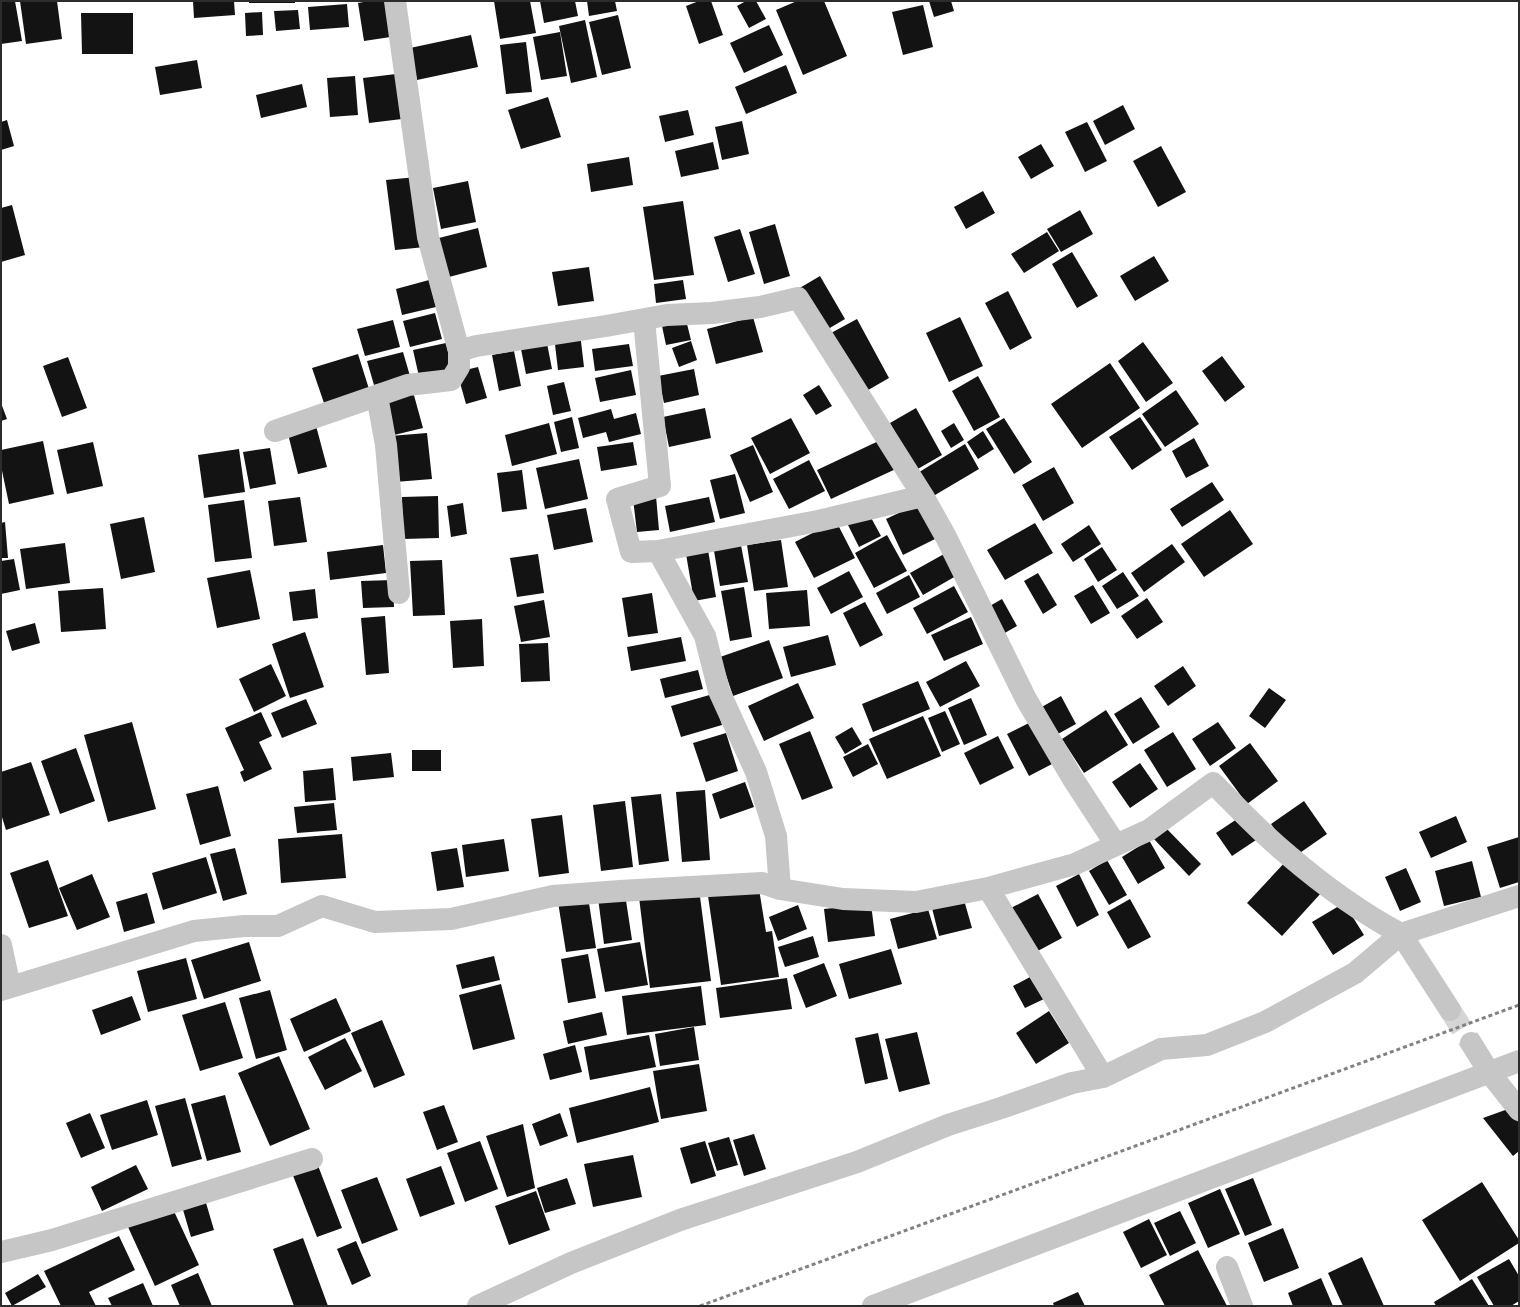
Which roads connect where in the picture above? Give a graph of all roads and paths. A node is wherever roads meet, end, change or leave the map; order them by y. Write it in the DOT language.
graph roads {
  1 [pos="395,1"];
  2 [pos="644,320"];
  3 [pos="458,350"];
  4 [pos="377,396"];
  5 [pos="275,431"];
  6 [pos="923,496"];
  7 [pos="658,551"];
  8 [pos="399,593"];
  9 [pos="1116,845"];
  10 [pos="988,888"];
  11 [pos="780,889"];
  12 [pos="1519,896"];
  13 [pos="1401,934"];
  14 [pos="1,945"];
  15 [pos="6,989"];
  16 [pos="1450,1010"];
  17 [pos="1471,1043"];
  18 [pos="1519,1061"];
  19 [pos="1489,1072"];
  20 [pos="1103,1077"];
  21 [pos="1519,1110"];
  22 [pos="312,1159"];
  23 [pos="1,1252"];
  24 [pos="1227,1267"];
  25 [pos="478,1306"];
  26 [pos="873,1306"];
  27 [pos="1242,1306"];
  1 -- 3 [label="street"];
  2 -- 3 [label="street"];
  2 -- 6 [label="street"];
  2 -- 7 [label="street"];
  3 -- 4 [label="street"];
  4 -- 5 [label="street"];
  4 -- 8 [label="street"];
  6 -- 7 [label="street"];
  6 -- 9 [label="street"];
  7 -- 11 [label="street"];
  9 -- 10 [label="street"];
  9 -- 13 [label="street"];
  10 -- 11 [label="street"];
  10 -- 20 [label="street"];
  11 -- 15 [label="street"];
  12 -- 13 [label="street"];
  13 -- 16 [label="street"];
  13 -- 20 [label="street"];
  14 -- 15 [label="street"];
  17 -- 19 [label="street"];
  18 -- 19 [label="street"];
  19 -- 21 [label="street"];
  19 -- 26 [label="street"];
  20 -- 25 [label="street"];
  22 -- 23 [label="street"];
  24 -- 27 [label="street"];
}
